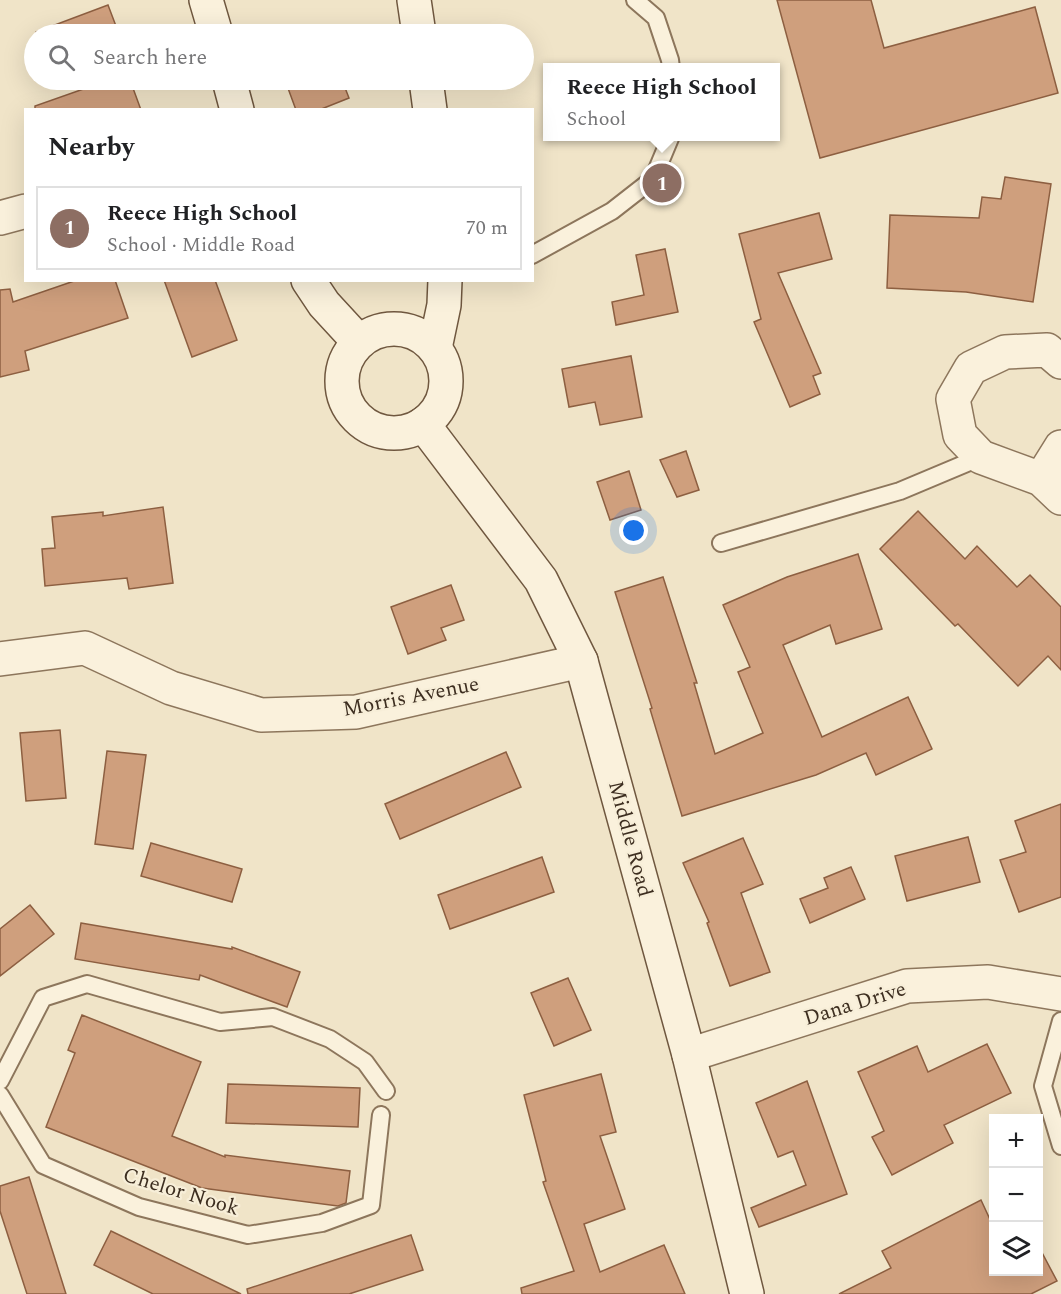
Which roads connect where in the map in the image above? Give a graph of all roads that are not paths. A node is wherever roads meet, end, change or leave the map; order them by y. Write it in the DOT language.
graph roads {
  1 [pos="206,0"];
  2 [pos="414,0"];
  3 [pos="639,1"];
  4 [pos="213,24"];
  5 [pos="418,24"];
  6 [pos="670,63"];
  7 [pos="232,90"];
  8 [pos="427,90"];
  9 [pos="236,108"];
  10 [pos="430,108"];
  11 [pos="669,141"];
  12 [pos="24,212"];
  13 [pos="0,218"];
  14 [pos="534,254"];
  15 [pos="309,282"];
  16 [pos="445,282"];
  17 [pos="359,342"];
  18 [pos="435,348"];
  19 [pos="1061,362"];
  20 [pos="423,424"];
  21 [pos="1061,447"];
  22 [pos="981,458"];
  23 [pos="1051,489"];
  24 [pos="721,543"];
  25 [pos="0,659"];
  26 [pos="581,661"];
  27 [pos="1061,994"];
  28 [pos="1061,1021"];
  29 [pos="688,1055"];
  30 [pos="0,1082"];
  31 [pos="386,1091"];
  32 [pos="0,1095"];
  33 [pos="381,1115"];
  34 [pos="1061,1146"];
  35 [pos="747,1294"];
  1 -- 4 [label="street"];
  2 -- 5 [label="street"];
  3 -- 6 [label="lane"];
  7 -- 9 [label="street"];
  8 -- 10 [label="street"];
  11 -- 14 [label="lane"];
  12 -- 13 [label="street"];
  15 -- 17 [label="street"];
  16 -- 18 [label="street"];
  17 -- 18 [label="street"];
  17 -- 20 [label="street"];
  18 -- 20 [label="street"];
  19 -- 22 [label="street"];
  20 -- 26 [label="street, Middle Road"];
  21 -- 23 [label="street"];
  22 -- 23 [label="street"];
  22 -- 24 [label="lane"];
  25 -- 26 [label="street, Morris Avenue"];
  26 -- 29 [label="street, Middle Road"];
  27 -- 29 [label="street, Dana Drive"];
  28 -- 34 [label="lane"];
  29 -- 35 [label="street, Middle Road"];
  30 -- 31 [label="lane"];
  32 -- 33 [label="lane, Chelor Nook"];
}
